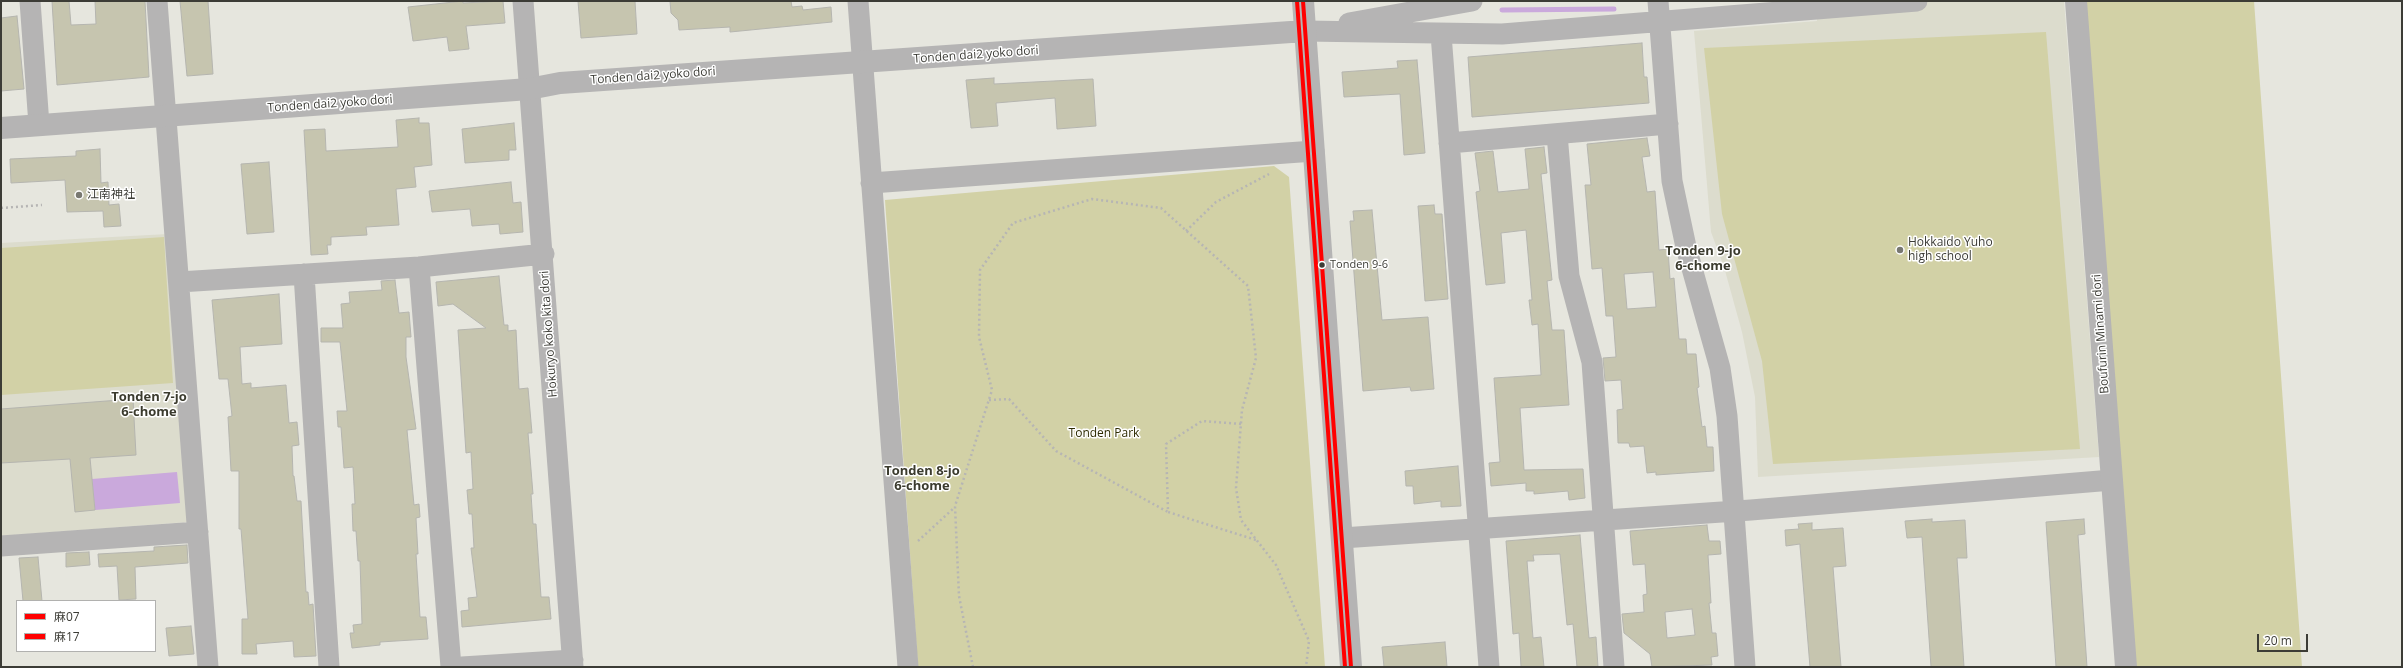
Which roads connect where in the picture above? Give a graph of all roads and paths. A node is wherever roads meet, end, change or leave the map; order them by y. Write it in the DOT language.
graph roads {
  1 [pos="30,1"];
  2 [pos="157,1"];
  3 [pos="523,1"];
  4 [pos="858,1"];
  5 [pos="1303,1"];
  6 [pos="1472,1"];
  7 [pos="1658,1"];
  8 [pos="1917,1"];
  9 [pos="2076,1"];
  10 [pos="1660,22"];
  11 [pos="1305,31"];
  12 [pos="1441,34"];
  13 [pos="863,64"];
  14 [pos="529,89"];
  15 [pos="165,116"];
  16 [pos="1668,124"];
  17 [pos="40,125"];
  18 [pos="1,128"];
  19 [pos="1556,134"];
  20 [pos="1449,143"];
  21 [pos="1314,151"];
  22 [pos="1272,173"];
  23 [pos="871,183"];
  24 [pos="42,205"];
  25 [pos="1,208"];
  26 [pos="1186,231"];
  27 [pos="544,254"];
  28 [pos="419,267"];
  29 [pos="304,274"];
  30 [pos="179,282"];
  31 [pos="989,400"];
  32 [pos="1241,424"];
  33 [pos="2112,480"];
  34 [pos="955,506"];
  35 [pos="1733,511"];
  36 [pos="1168,512"];
  37 [pos="1603,520"];
  38 [pos="1477,529"];
  39 [pos="198,532"];
  40 [pos="1342,538"];
  41 [pos="1257,540"];
  42 [pos="1,546"];
  43 [pos="900,558"];
  44 [pos="573,664"];
  45 [pos="208,667"];
  46 [pos="329,667"];
  47 [pos="451,667"];
  48 [pos="462,667"];
  49 [pos="908,667"];
  50 [pos="973,667"];
  51 [pos="1306,667"];
  52 [pos="1351,667"];
  53 [pos="1488,667"];
  54 [pos="1614,667"];
  55 [pos="1745,667"];
  56 [pos="2126,667"];
  1 -- 17 [label="street"];
  2 -- 15 [label="street"];
  3 -- 14 [label="street, Hokuryo koko kita dori"];
  4 -- 13 [label="street"];
  5 -- 11 [label="street"];
  6 -- 11 [label="street"];
  7 -- 10 [label="street"];
  8 -- 10 [label="street"];
  9 -- 33 [label="street, Boufurin Minami dori"];
  10 -- 12 [label="street"];
  10 -- 16 [label="street"];
  11 -- 12 [label="street"];
  11 -- 13 [label="street, Tonden dai2 yoko dori"];
  11 -- 21 [label="street"];
  12 -- 20 [label="street"];
  13 -- 14 [label="street, Tonden dai2 yoko dori"];
  13 -- 23 [label="street"];
  14 -- 15 [label="street, Tonden dai2 yoko dori"];
  14 -- 27 [label="street, Hokuryo koko kita dori"];
  15 -- 17 [label="street, Tonden dai2 yoko dori"];
  15 -- 30 [label="street"];
  16 -- 19 [label="street"];
  16 -- 35 [label="street"];
  17 -- 18 [label="street, Tonden dai2 yoko dori"];
  19 -- 20 [label="street"];
  19 -- 37 [label="street"];
  20 -- 38 [label="street"];
  21 -- 23 [label="street"];
  21 -- 40 [label="street"];
  22 -- 26 [label="path"];
  23 -- 43 [label="street"];
  24 -- 25 [label="path"];
  26 -- 31 [label="path"];
  26 -- 32 [label="path"];
  27 -- 28 [label="street"];
  27 -- 44 [label="street, Hokuryo koko kita dori"];
  28 -- 29 [label="street"];
  28 -- 47 [label="street"];
  29 -- 30 [label="street"];
  29 -- 46 [label="street"];
  30 -- 39 [label="street"];
  31 -- 34 [label="path"];
  31 -- 36 [label="path"];
  32 -- 36 [label="path"];
  32 -- 41 [label="path"];
  33 -- 35 [label="street"];
  33 -- 56 [label="street, Boufurin Minami dori"];
  34 -- 43 [label="path"];
  34 -- 50 [label="path"];
  35 -- 37 [label="street"];
  35 -- 55 [label="street"];
  36 -- 41 [label="path"];
  37 -- 38 [label="street"];
  37 -- 54 [label="street"];
  38 -- 40 [label="street"];
  38 -- 53 [label="street"];
  39 -- 42 [label="street"];
  39 -- 45 [label="street"];
  40 -- 52 [label="street"];
  41 -- 51 [label="path"];
  43 -- 49 [label="street"];
  44 -- 48 [label="street"];
}
